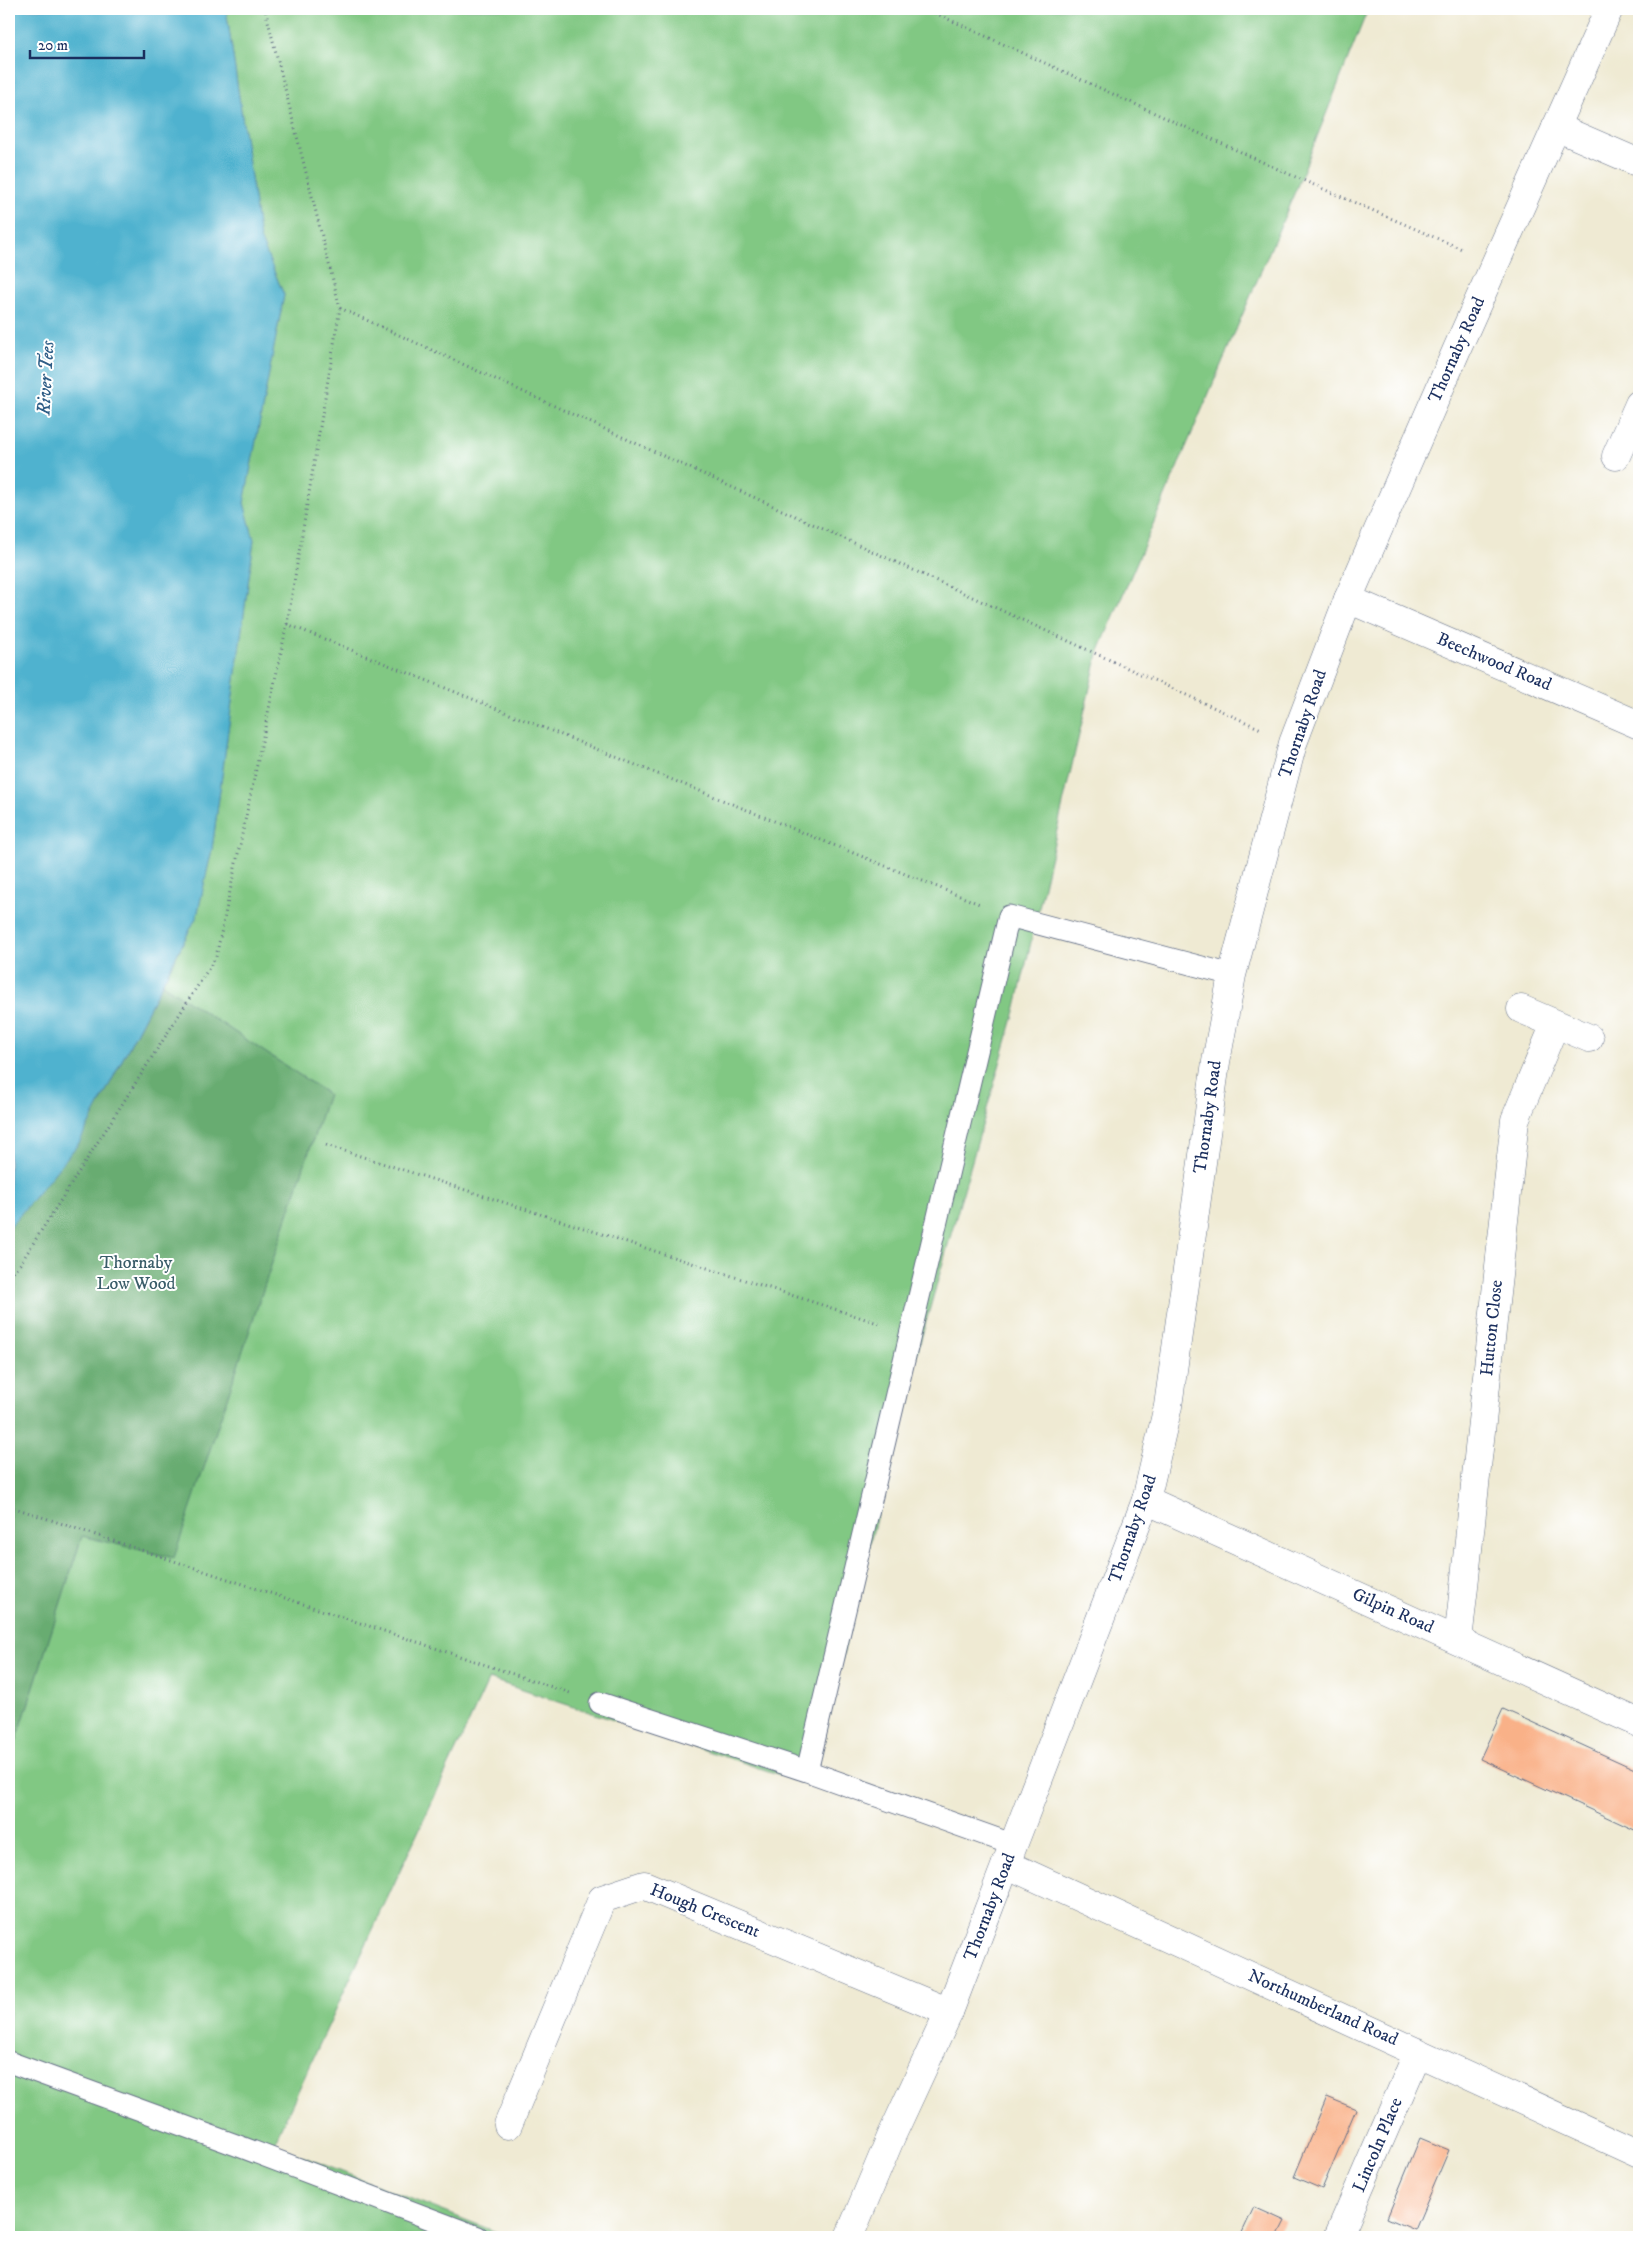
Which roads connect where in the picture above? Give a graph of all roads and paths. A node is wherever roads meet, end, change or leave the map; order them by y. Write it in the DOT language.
graph roads {
  1 [pos="265,9"];
  2 [pos="926,9"];
  3 [pos="1609,9"];
  4 [pos="1556,127"];
  5 [pos="1639,163"];
  6 [pos="1495,264"];
  7 [pos="340,308"];
  8 [pos="1639,404"];
  9 [pos="1616,456"];
  10 [pos="1348,599"];
  11 [pos="287,624"];
  12 [pos="1639,725"];
  13 [pos="1293,743"];
  14 [pos="1009,916"];
  15 [pos="1232,975"];
  16 [pos="1521,1009"];
  17 [pos="1555,1024"];
  18 [pos="1589,1038"];
  19 [pos="326,1145"];
  20 [pos="9,1275"];
  21 [pos="910,1334"];
  22 [pos="1146,1500"];
  23 [pos="9,1506"];
  24 [pos="1458,1640"];
  25 [pos="600,1703"];
  26 [pos="1639,1723"];
  27 [pos="807,1772"];
  28 [pos="1010,1855"];
  29 [pos="949,2012"];
  30 [pos="1418,2052"];
  31 [pos="9,2062"];
  32 [pos="508,2125"];
  33 [pos="1639,2154"];
  34 [pos="478,2237"];
  35 [pos="850,2237"];
  36 [pos="1338,2237"];
  1 -- 7 [label="path"];
  2 -- 6 [label="path"];
  3 -- 4 [label="street, Thornaby Road"];
  4 -- 5 [label="street"];
  4 -- 6 [label="street, Thornaby Road"];
  6 -- 10 [label="street, Thornaby Road"];
  7 -- 11 [label="path"];
  7 -- 13 [label="path"];
  8 -- 9 [label="street"];
  10 -- 12 [label="street, Beechwood Road"];
  10 -- 13 [label="street, Thornaby Road"];
  11 -- 14 [label="path"];
  11 -- 20 [label="path"];
  13 -- 15 [label="street, Thornaby Road"];
  14 -- 15 [label="lane"];
  14 -- 21 [label="lane"];
  15 -- 22 [label="street, Thornaby Road"];
  16 -- 17 [label="street"];
  17 -- 18 [label="street"];
  17 -- 24 [label="street, Hutton Close"];
  19 -- 21 [label="path"];
  21 -- 27 [label="lane"];
  22 -- 24 [label="street, Gilpin Road"];
  22 -- 28 [label="street, Thornaby Road"];
  23 -- 25 [label="path"];
  24 -- 26 [label="street, Gilpin Road"];
  25 -- 27 [label="lane"];
  27 -- 28 [label="lane"];
  28 -- 29 [label="street, Thornaby Road"];
  28 -- 30 [label="street, Northumberland Road"];
  29 -- 32 [label="street, Hough Crescent"];
  29 -- 35 [label="street, Thornaby Road"];
  30 -- 33 [label="street, Northumberland Road"];
  30 -- 36 [label="street, Lincoln Place"];
  31 -- 34 [label="lane"];
}
